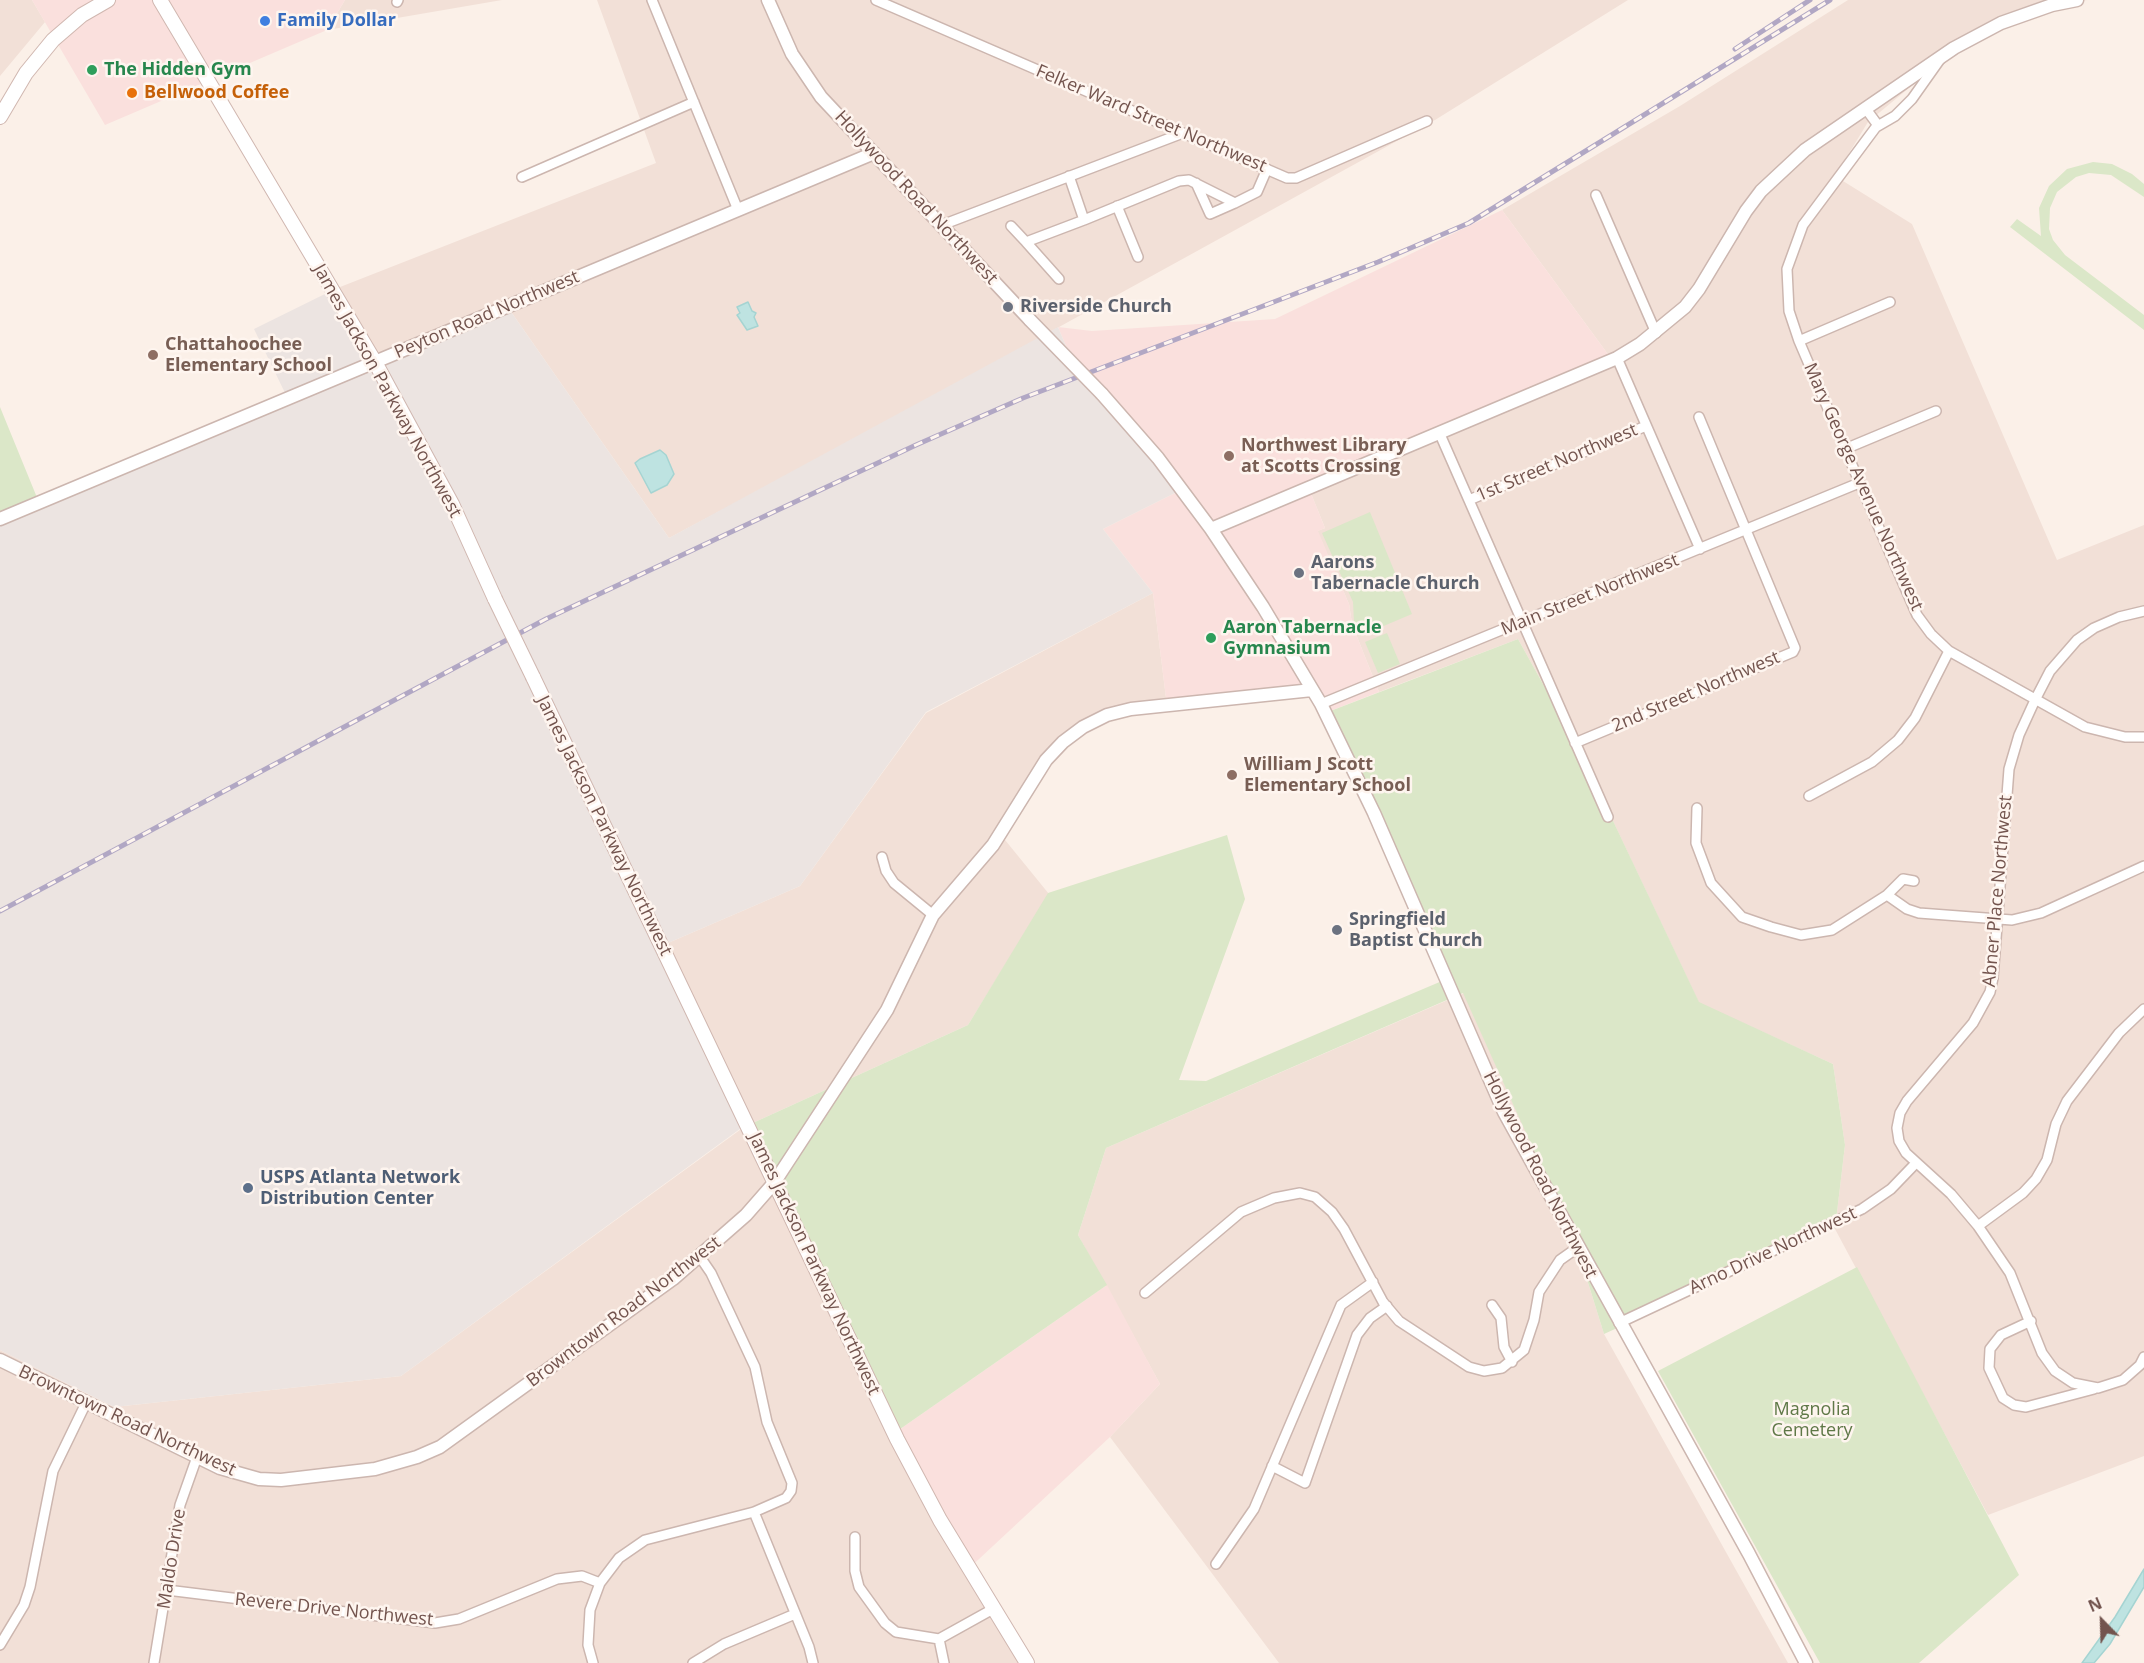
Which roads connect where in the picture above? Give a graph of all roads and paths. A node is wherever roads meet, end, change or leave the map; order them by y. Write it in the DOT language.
graph roads {
  1 [pos="108,0"];
  2 [pos="160,0"];
  3 [pos="652,0"];
  4 [pos="768,0"];
  5 [pos="876,0"];
  6 [pos="2077,0"];
  7 [pos="1942,56"];
  8 [pos="5,99"];
  9 [pos="694,102"];
  10 [pos="1866,109"];
  11 [pos="0,117"];
  12 [pos="1427,121"];
  13 [pos="1876,127"];
  14 [pos="1183,133"];
  15 [pos="874,153"];
  16 [pos="1267,169"];
  17 [pos="1069,176"];
  18 [pos="522,177"];
  19 [pos="1196,183"];
  20 [pos="1596,195"];
  21 [pos="1235,203"];
  22 [pos="1117,206"];
  23 [pos="738,210"];
  24 [pos="1084,220"];
  25 [pos="942,225"];
  26 [pos="1011,226"];
  27 [pos="1026,242"];
  28 [pos="1137,257"];
  29 [pos="1059,279"];
  30 [pos="1890,302"];
  31 [pos="1656,333"];
  32 [pos="1799,341"];
  33 [pos="1617,358"];
  34 [pos="375,362"];
  35 [pos="1936,411"];
  36 [pos="1699,417"];
  37 [pos="1646,426"];
  38 [pos="1440,432"];
  39 [pos="1845,449"];
  40 [pos="1859,483"];
  41 [pos="1469,500"];
  42 [pos="0,519"];
  43 [pos="1211,529"];
  44 [pos="1747,530"];
  45 [pos="1700,549"];
  46 [pos="2144,611"];
  47 [pos="1522,623"];
  48 [pos="1949,651"];
  49 [pos="1312,690"];
  50 [pos="2035,700"];
  51 [pos="1321,704"];
  52 [pos="2144,736"];
  53 [pos="1575,743"];
  54 [pos="1809,796"];
  55 [pos="1697,808"];
  56 [pos="1608,816"];
  57 [pos="882,857"];
  58 [pos="2144,866"];
  59 [pos="1914,881"];
  60 [pos="1887,895"];
  61 [pos="933,915"];
  62 [pos="1998,919"];
  63 [pos="2142,1012"];
  64 [pos="1916,1163"];
  65 [pos="774,1183"];
  66 [pos="1978,1226"];
  67 [pos="1577,1248"];
  68 [pos="700,1257"];
  69 [pos="1373,1282"];
  70 [pos="1145,1293"];
  71 [pos="1492,1305"];
  72 [pos="1387,1306"];
  73 [pos="2031,1321"];
  74 [pos="1619,1323"];
  75 [pos="2144,1357"];
  76 [pos="0,1360"];
  77 [pos="1512,1362"];
  78 [pos="2098,1388"];
  79 [pos="86,1403"];
  80 [pos="197,1457"];
  81 [pos="1272,1467"];
  82 [pos="754,1512"];
  83 [pos="855,1537"];
  84 [pos="1216,1564"];
  85 [pos="600,1583"];
  86 [pos="167,1590"];
  87 [pos="993,1609"];
  88 [pos="795,1614"];
  89 [pos="939,1639"];
  90 [pos="0,1645"];
  91 [pos="154,1663"];
  92 [pos="593,1663"];
  93 [pos="693,1663"];
  94 [pos="813,1663"];
  95 [pos="944,1663"];
  96 [pos="1027,1663"];
  97 [pos="1806,1663"];
  1 -- 8 [label="main road"];
  2 -- 34 [label="main road, James Jackson Parkway Northwest"];
  3 -- 9 [label="street"];
  4 -- 15 [label="street, Hollywood Road Northwest"];
  5 -- 14 [label="street, Felker Ward Street Northwest"];
  6 -- 7 [label="street"];
  7 -- 10 [label="street"];
  7 -- 13 [label="street, Mary George Avenue Northwest"];
  8 -- 11 [label="main road"];
  9 -- 18 [label="street"];
  9 -- 23 [label="street"];
  10 -- 13 [label="street"];
  10 -- 31 [label="street"];
  12 -- 16 [label="street, Felker Ward Street Northwest"];
  13 -- 32 [label="street, Mary George Avenue Northwest"];
  14 -- 16 [label="street, Felker Ward Street Northwest"];
  14 -- 17 [label="street"];
  15 -- 23 [label="street, Peyton Road Northwest"];
  15 -- 25 [label="street, Hollywood Road Northwest"];
  16 -- 21 [label="street"];
  17 -- 24 [label="street"];
  17 -- 25 [label="street"];
  19 -- 21 [label="street"];
  19 -- 21 [label="street"];
  19 -- 22 [label="street"];
  20 -- 31 [label="street"];
  22 -- 24 [label="street"];
  22 -- 28 [label="street"];
  23 -- 34 [label="street, Peyton Road Northwest"];
  24 -- 27 [label="street"];
  25 -- 43 [label="street, Hollywood Road Northwest, bridge"];
  26 -- 27 [label="street"];
  27 -- 29 [label="street"];
  30 -- 32 [label="street"];
  31 -- 33 [label="street"];
  32 -- 39 [label="street, Mary George Avenue Northwest"];
  33 -- 37 [label="street"];
  33 -- 38 [label="street"];
  34 -- 42 [label="street, Peyton Road Northwest"];
  34 -- 65 [label="main road, James Jackson Parkway Northwest, bridge"];
  35 -- 39 [label="street"];
  36 -- 44 [label="street"];
  37 -- 41 [label="street, 1st Street Northwest"];
  37 -- 45 [label="street"];
  38 -- 41 [label="street"];
  38 -- 43 [label="street"];
  39 -- 40 [label="street, Mary George Avenue Northwest"];
  40 -- 44 [label="street, Main Street Northwest"];
  40 -- 48 [label="street, Mary George Avenue Northwest"];
  41 -- 47 [label="street"];
  43 -- 49 [label="street, Hollywood Road Northwest"];
  44 -- 45 [label="street, Main Street Northwest"];
  44 -- 53 [label="street, 2nd Street Northwest"];
  45 -- 47 [label="street, Main Street Northwest"];
  46 -- 50 [label="street, Abner Place Northwest"];
  47 -- 51 [label="street, Main Street Northwest"];
  47 -- 53 [label="street"];
  48 -- 50 [label="street, Mary George Avenue Northwest"];
  48 -- 54 [label="street"];
  49 -- 51 [label="street, Hollywood Road Northwest"];
  49 -- 61 [label="street, Browntown Road Northwest"];
  50 -- 52 [label="street, Mary George Avenue Northwest"];
  50 -- 62 [label="street, Abner Place Northwest"];
  51 -- 67 [label="street, Hollywood Road Northwest"];
  53 -- 56 [label="street"];
  55 -- 60 [label="street"];
  57 -- 61 [label="street"];
  58 -- 62 [label="street"];
  59 -- 60 [label="street"];
  60 -- 62 [label="street"];
  61 -- 65 [label="street, Browntown Road Northwest"];
  62 -- 64 [label="street, Abner Place Northwest"];
  63 -- 66 [label="street"];
  64 -- 66 [label="street, Abner Place Northwest"];
  64 -- 74 [label="street, Arno Drive Northwest"];
  65 -- 68 [label="street, Browntown Road Northwest"];
  65 -- 87 [label="main road, James Jackson Parkway Northwest"];
  66 -- 73 [label="street, Abner Place Northwest"];
  67 -- 74 [label="street, Hollywood Road Northwest"];
  67 -- 77 [label="street"];
  68 -- 80 [label="street, Browntown Road Northwest"];
  68 -- 82 [label="street"];
  69 -- 70 [label="street"];
  69 -- 72 [label="street"];
  69 -- 81 [label="street"];
  71 -- 77 [label="street"];
  72 -- 77 [label="street"];
  72 -- 81 [label="street"];
  73 -- 78 [label="street, Abner Place Northwest"];
  73 -- 78 [label="street"];
  74 -- 97 [label="street, Hollywood Road Northwest"];
  75 -- 78 [label="street"];
  76 -- 79 [label="street, Browntown Road Northwest"];
  79 -- 80 [label="street, Browntown Road Northwest"];
  79 -- 90 [label="street"];
  80 -- 86 [label="street, Maldo Drive"];
  81 -- 84 [label="street"];
  82 -- 85 [label="street"];
  82 -- 88 [label="street"];
  83 -- 89 [label="street"];
  85 -- 86 [label="street, Revere Drive Northwest"];
  85 -- 92 [label="street"];
  86 -- 91 [label="street, Maldo Drive"];
  87 -- 89 [label="street"];
  87 -- 96 [label="main road, James Jackson Parkway Northwest"];
  88 -- 93 [label="street"];
  88 -- 94 [label="street"];
  89 -- 95 [label="street"];
}
